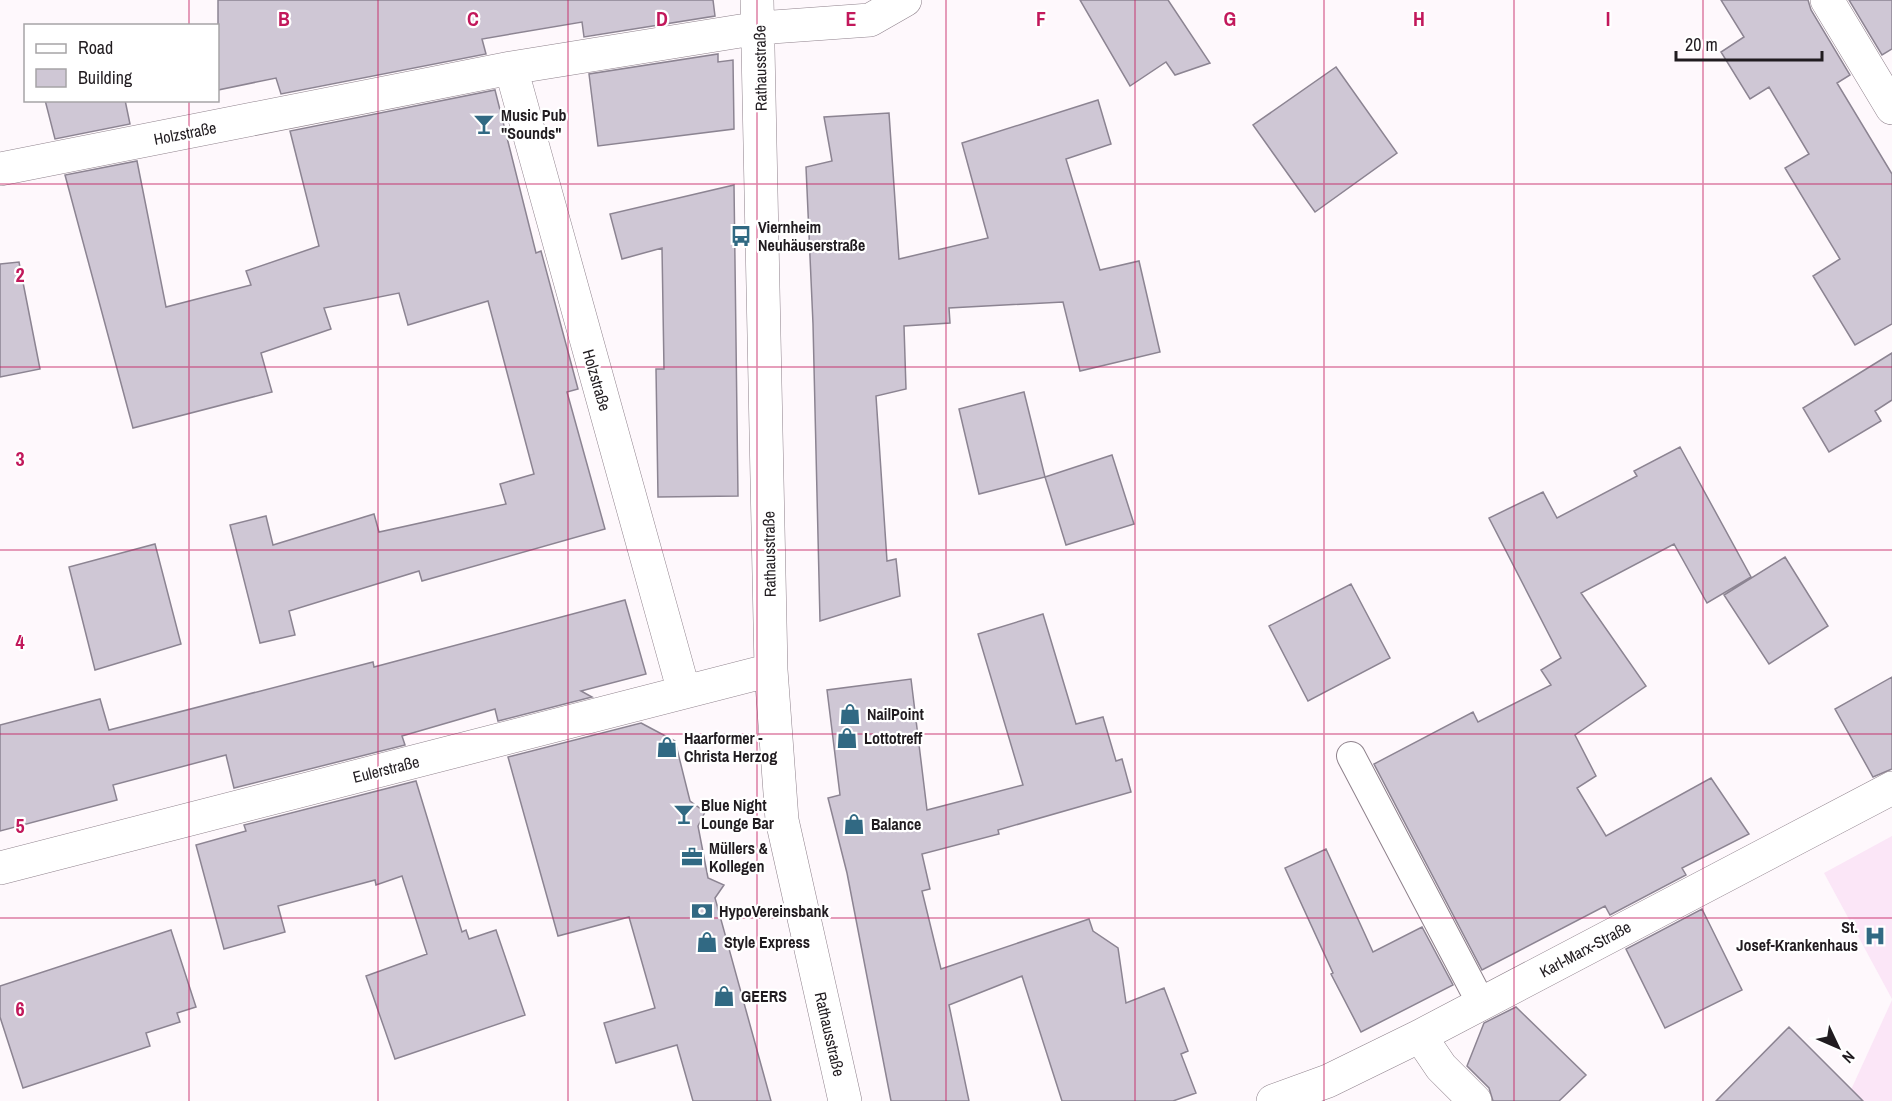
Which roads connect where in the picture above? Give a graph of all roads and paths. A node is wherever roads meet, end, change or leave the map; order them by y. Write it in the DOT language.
graph roads {
  1 [pos="905,0"];
  2 [pos="1827,0"];
  3 [pos="758,14"];
  4 [pos="511,68"];
  5 [pos="1892,108"];
  6 [pos="0,169"];
  7 [pos="771,670"];
  8 [pos="684,692"];
  9 [pos="1351,756"];
  10 [pos="1892,788"];
  11 [pos="0,868"];
  12 [pos="1481,1003"];
  13 [pos="1420,1036"];
  14 [pos="845,1101"];
  15 [pos="1273,1101"];
  16 [pos="1475,1101"];
  1 -- 3 [label="street, Holzstraße"];
  2 -- 5 [label="street"];
  3 -- 4 [label="street, Holzstraße"];
  3 -- 7 [label="street, Rathausstraße"];
  4 -- 6 [label="street, Holzstraße"];
  4 -- 8 [label="street, Holzstraße"];
  7 -- 8 [label="street, Eulerstraße"];
  7 -- 14 [label="street, Rathausstraße"];
  8 -- 11 [label="street, Eulerstraße"];
  9 -- 12 [label="lane"];
  10 -- 12 [label="street, Karl-Marx-Straße"];
  12 -- 13 [label="street, Karl-Marx-Straße"];
  13 -- 15 [label="street, Karl-Marx-Straße"];
  13 -- 16 [label="street"];
}
